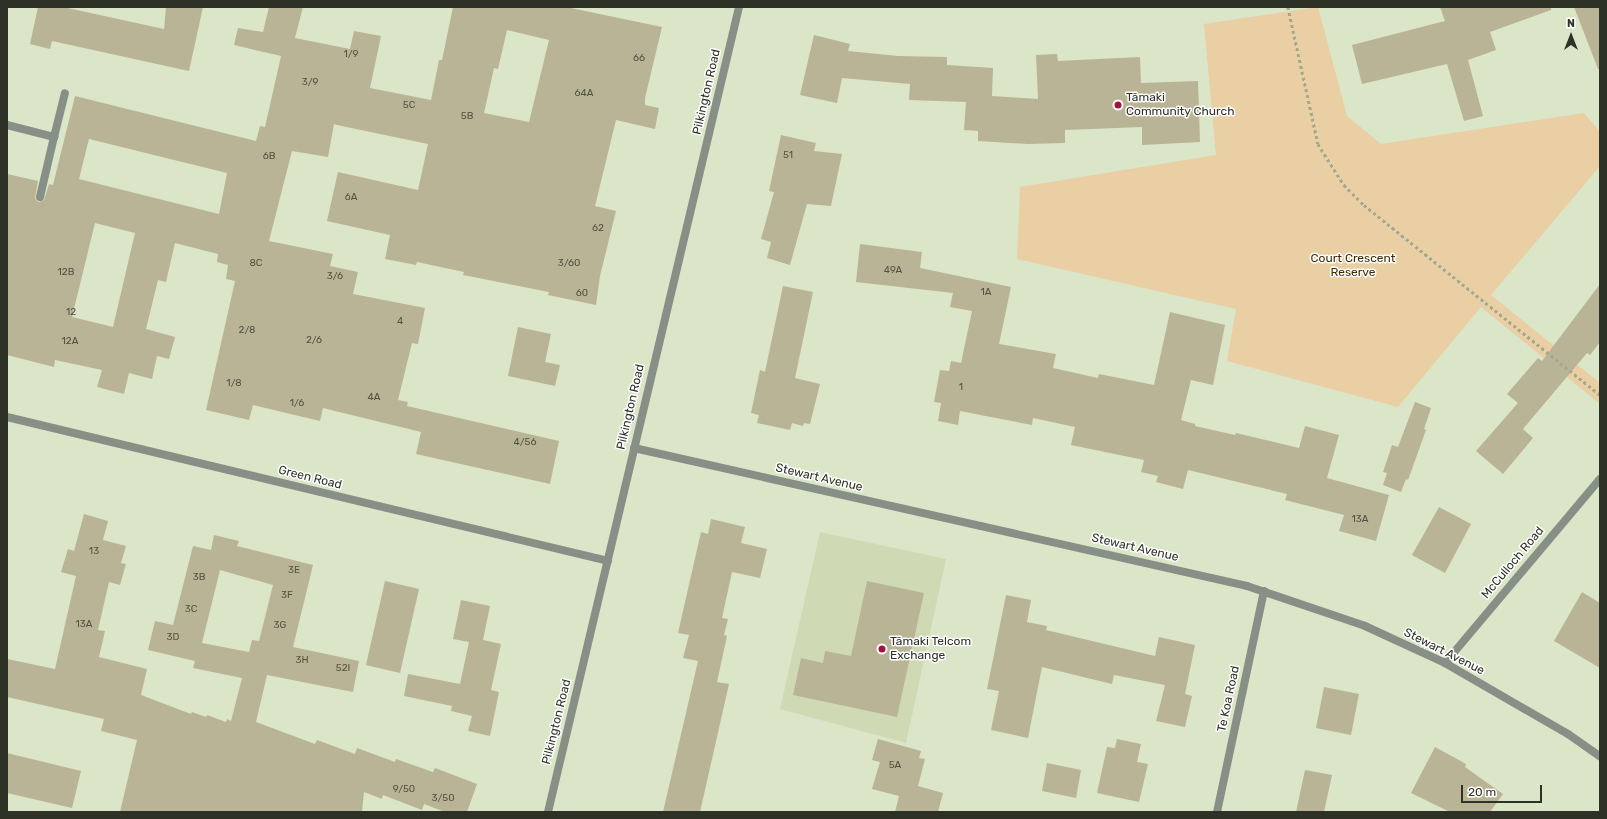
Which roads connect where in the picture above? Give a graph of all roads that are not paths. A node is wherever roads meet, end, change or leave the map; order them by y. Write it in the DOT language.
graph roads {
  1 [pos="739,7"];
  2 [pos="65,93"];
  3 [pos="7,125"];
  4 [pos="54,137"];
  5 [pos="40,197"];
  6 [pos="7,417"];
  7 [pos="634,448"];
  8 [pos="1600,479"];
  9 [pos="608,561"];
  10 [pos="1264,591"];
  11 [pos="1445,663"];
  12 [pos="1600,756"];
  13 [pos="548,812"];
  14 [pos="1217,812"];
  1 -- 7 [label="street, Pilkington Road"];
  2 -- 4 [label="street"];
  3 -- 4 [label="street"];
  4 -- 5 [label="street"];
  6 -- 9 [label="street, Green Road"];
  7 -- 9 [label="street, Pilkington Road"];
  7 -- 10 [label="street, Stewart Avenue"];
  8 -- 11 [label="street, McCulloch Road"];
  9 -- 13 [label="street, Pilkington Road"];
  10 -- 11 [label="street, Stewart Avenue"];
  10 -- 14 [label="street, Te Koa Road"];
  11 -- 12 [label="street, Stewart Avenue"];
}
